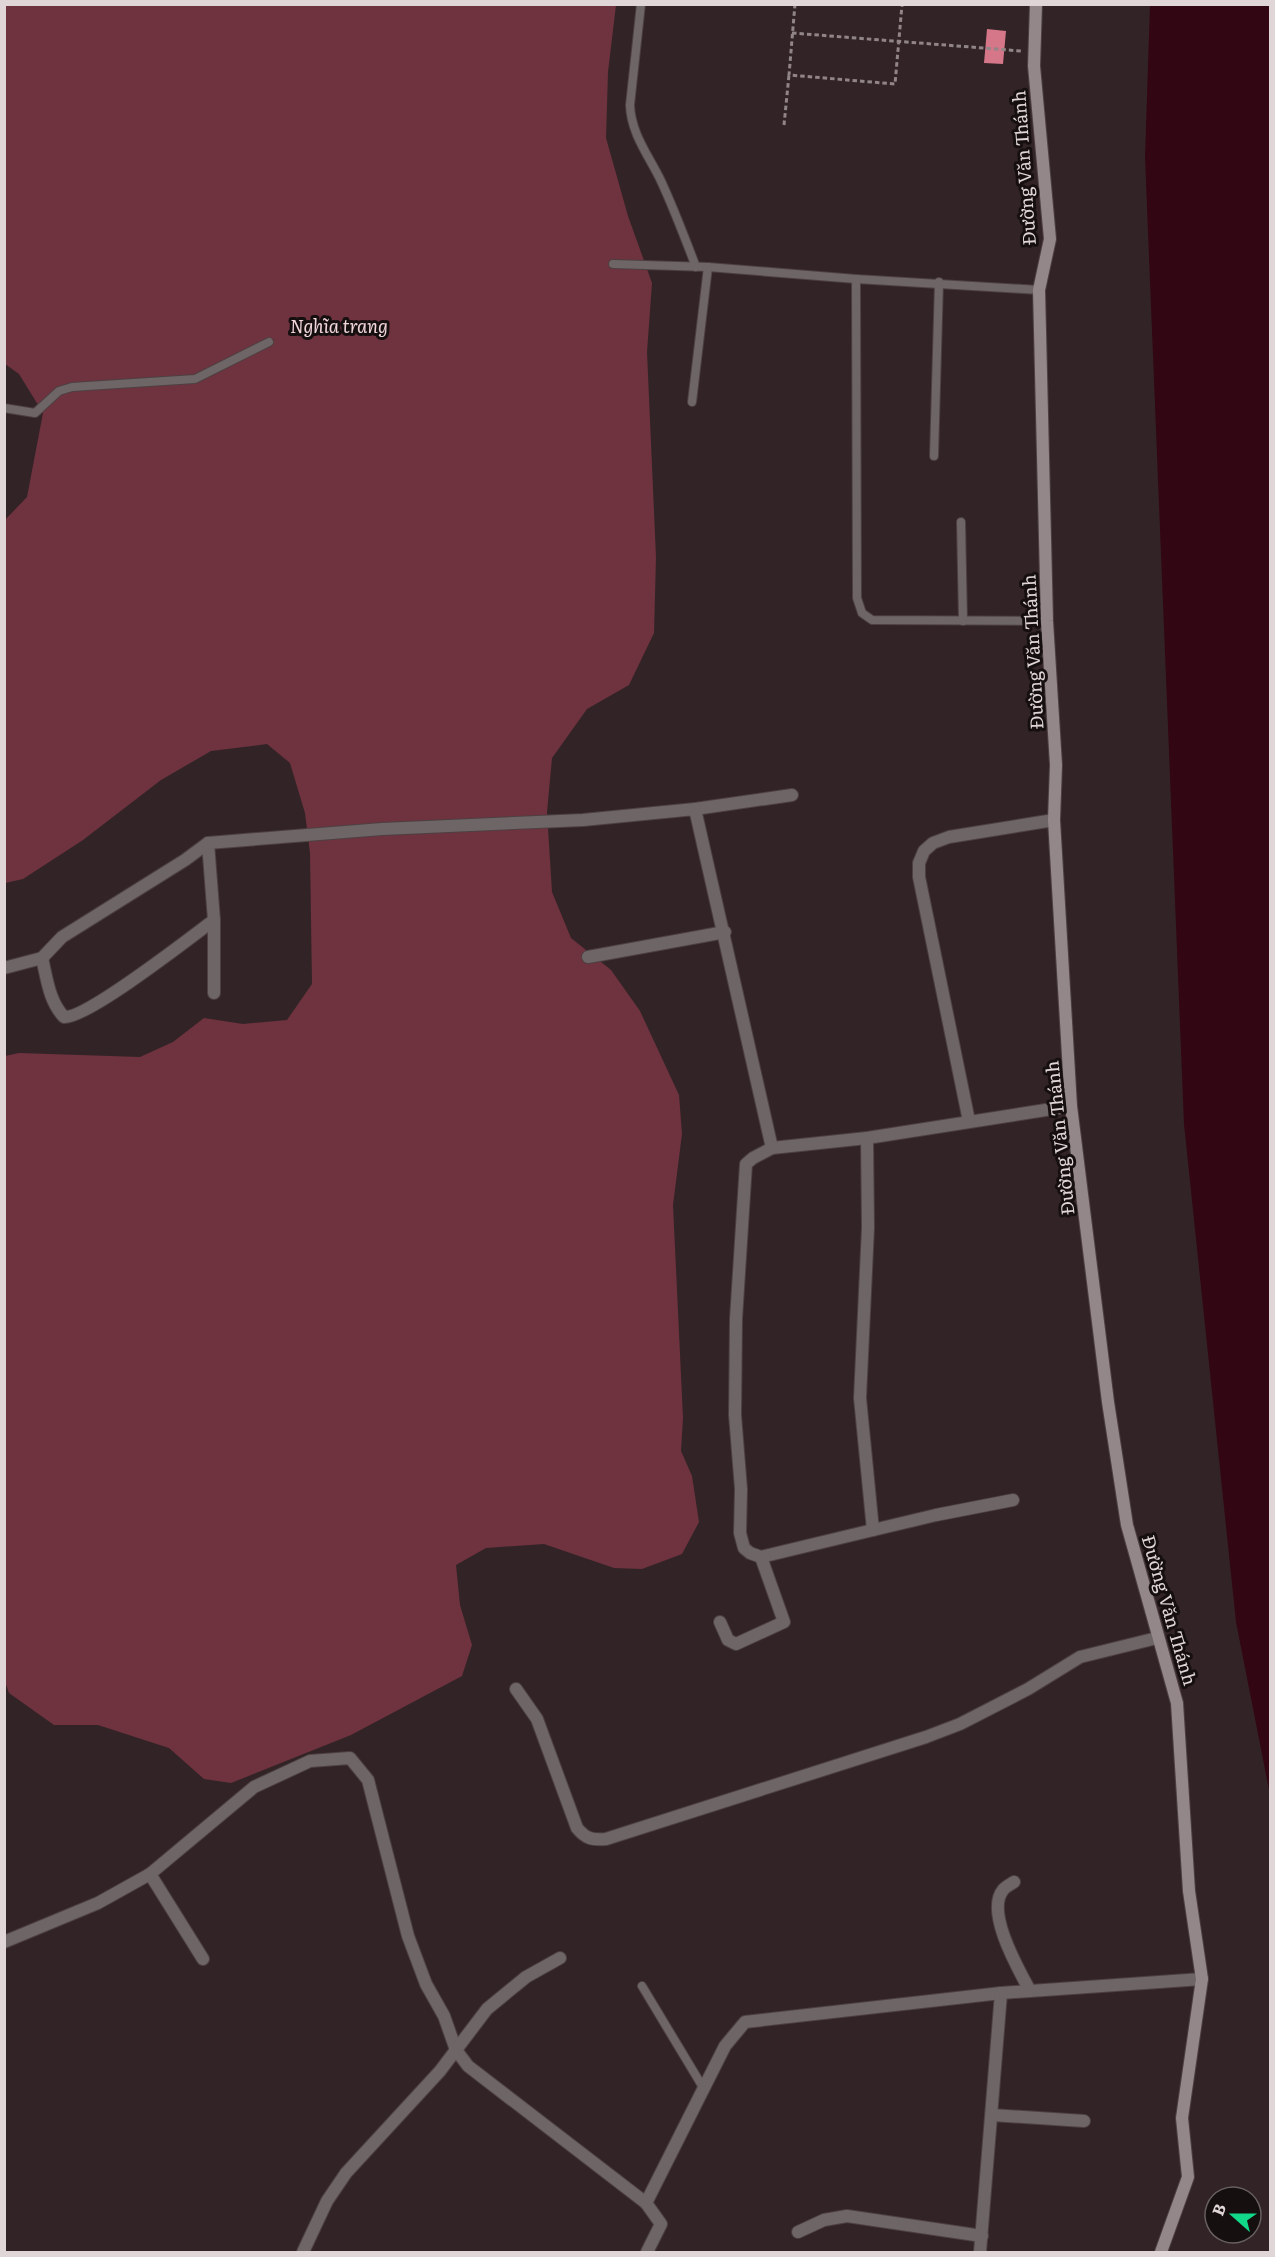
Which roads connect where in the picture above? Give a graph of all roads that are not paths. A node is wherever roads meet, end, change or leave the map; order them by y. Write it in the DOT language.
graph roads {
  1 [pos="641,4"];
  2 [pos="1036,4"];
  3 [pos="613,264"];
  4 [pos="696,267"];
  5 [pos="708,267"];
  6 [pos="856,279"];
  7 [pos="939,282"];
  8 [pos="1039,290"];
  9 [pos="269,342"];
  10 [pos="692,402"];
  11 [pos="4,408"];
  12 [pos="934,456"];
  13 [pos="961,522"];
  14 [pos="963,621"];
  15 [pos="1047,621"];
  16 [pos="792,795"];
  17 [pos="695,809"];
  18 [pos="1054,820"];
  19 [pos="208,843"];
  20 [pos="214,920"];
  21 [pos="725,932"];
  22 [pos="588,957"];
  23 [pos="42,958"];
  24 [pos="4,968"];
  25 [pos="214,993"];
  26 [pos="1071,1107"];
  27 [pos="969,1122"];
  28 [pos="867,1138"];
  29 [pos="772,1148"];
  30 [pos="1013,1500"];
  31 [pos="873,1530"];
  32 [pos="761,1557"];
  33 [pos="720,1622"];
  34 [pos="1157,1638"];
  35 [pos="516,1689"];
  36 [pos="150,1874"];
  37 [pos="1014,1882"];
  38 [pos="4,1942"];
  39 [pos="560,1958"];
  40 [pos="203,1959"];
  41 [pos="1202,1979"];
  42 [pos="642,1986"];
  43 [pos="1030,1991"];
  44 [pos="1001,1993"];
  45 [pos="456,2049"];
  46 [pos="704,2089"];
  47 [pos="992,2115"];
  48 [pos="1084,2121"];
  49 [pos="646,2203"];
  50 [pos="798,2232"];
  51 [pos="982,2236"];
  52 [pos="303,2253"];
  53 [pos="647,2253"];
  54 [pos="980,2253"];
  55 [pos="1161,2253"];
  1 -- 4 [label="lane"];
  2 -- 8 [label="main road, Đường Văn Thánh"];
  3 -- 4 [label="lane"];
  4 -- 5 [label="lane"];
  5 -- 6 [label="lane"];
  5 -- 10 [label="lane"];
  6 -- 7 [label="lane"];
  6 -- 14 [label="lane"];
  7 -- 8 [label="lane"];
  7 -- 12 [label="lane"];
  8 -- 15 [label="main road, Đường Văn Thánh"];
  9 -- 11 [label="lane"];
  13 -- 14 [label="lane"];
  14 -- 15 [label="lane"];
  15 -- 18 [label="main road, Đường Văn Thánh"];
  16 -- 17 [label="street"];
  17 -- 19 [label="street"];
  17 -- 21 [label="street"];
  18 -- 26 [label="main road, Đường Văn Thánh"];
  18 -- 27 [label="street"];
  19 -- 20 [label="street"];
  19 -- 23 [label="street"];
  20 -- 23 [label="street"];
  20 -- 25 [label="street"];
  21 -- 22 [label="street"];
  21 -- 29 [label="street"];
  23 -- 24 [label="street"];
  26 -- 27 [label="street"];
  26 -- 34 [label="main road, Đường Văn Thánh"];
  27 -- 28 [label="street"];
  28 -- 29 [label="street"];
  28 -- 31 [label="street"];
  29 -- 32 [label="street"];
  30 -- 31 [label="street"];
  31 -- 32 [label="street"];
  32 -- 33 [label="street"];
  34 -- 35 [label="street"];
  34 -- 41 [label="main road, Đường Văn Thánh"];
  36 -- 38 [label="street"];
  36 -- 40 [label="street"];
  36 -- 45 [label="street"];
  37 -- 43 [label="street"];
  39 -- 45 [label="street"];
  41 -- 43 [label="street"];
  41 -- 55 [label="main road, Đường Văn Thánh"];
  42 -- 46 [label="lane"];
  43 -- 44 [label="street"];
  44 -- 46 [label="street"];
  44 -- 47 [label="street"];
  45 -- 49 [label="street"];
  45 -- 52 [label="street"];
  46 -- 49 [label="street"];
  47 -- 48 [label="street"];
  47 -- 51 [label="street"];
  49 -- 53 [label="street"];
  50 -- 51 [label="street"];
  51 -- 54 [label="street"];
}
